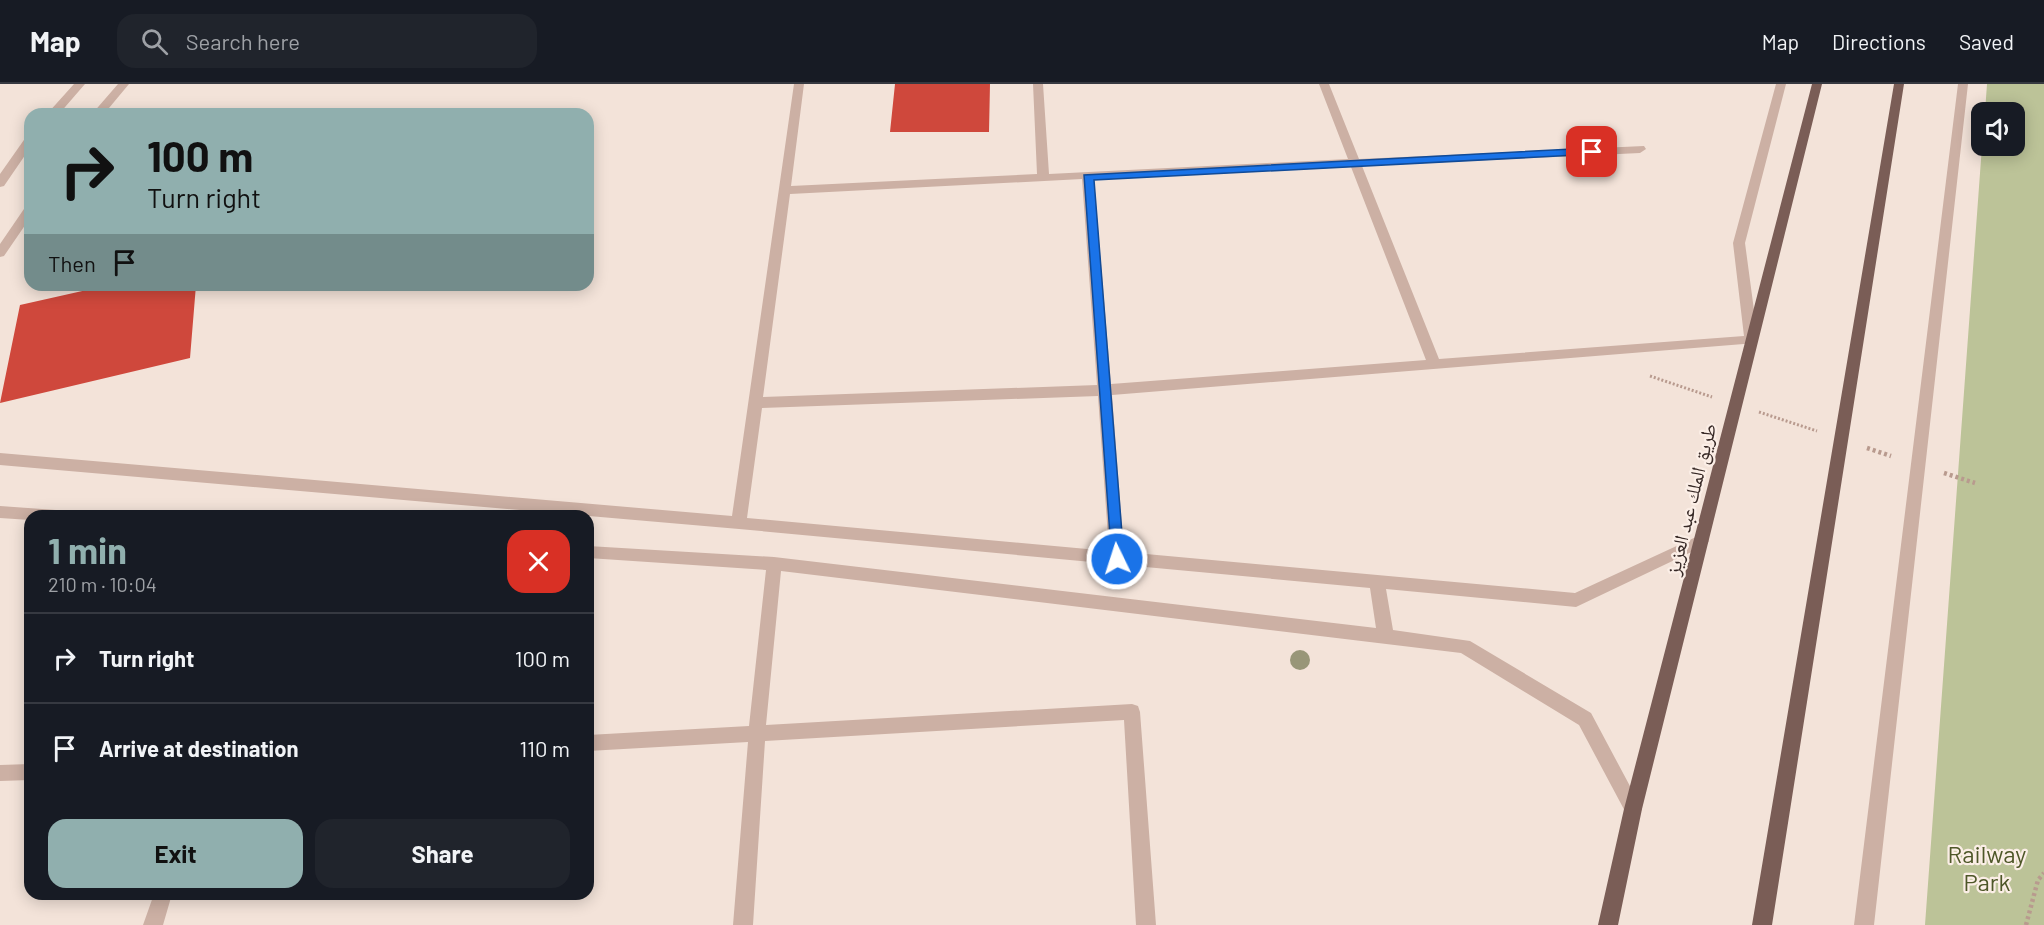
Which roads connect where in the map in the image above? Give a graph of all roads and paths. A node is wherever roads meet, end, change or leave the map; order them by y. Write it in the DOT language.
graph roads {
  1 [pos="80,84"];
  2 [pos="124,84"];
  3 [pos="799,84"];
  4 [pos="1038,84"];
  5 [pos="1324,84"];
  6 [pos="1781,84"];
  7 [pos="1817,84"];
  8 [pos="1899,84"];
  9 [pos="1962,84"];
  10 [pos="58,108"];
  11 [pos="103,108"];
  12 [pos="24,149"];
  13 [pos="1640,149"];
  14 [pos="1353,163"];
  15 [pos="1088,177"];
  16 [pos="1043,178"];
  17 [pos="0,183"];
  18 [pos="784,190"];
  19 [pos="24,218"];
  20 [pos="0,253"];
  21 [pos="1751,340"];
  22 [pos="1434,363"];
  23 [pos="1650,376"];
  24 [pos="1106,390"];
  25 [pos="1717,399"];
  26 [pos="757,403"];
  27 [pos="1751,410"];
  28 [pos="1818,432"];
  29 [pos="1863,447"];
  30 [pos="1896,458"];
  31 [pos="0,459"];
  32 [pos="1941,472"];
  33 [pos="1975,483"];
  34 [pos="589,510"];
  35 [pos="594,510"];
  36 [pos="0,512"];
  37 [pos="24,514"];
  38 [pos="739,523"];
  39 [pos="1701,541"];
  40 [pos="594,552"];
  41 [pos="1117,559"];
  42 [pos="774,564"];
  43 [pos="1377,583"];
  44 [pos="1386,637"];
  45 [pos="757,734"];
  46 [pos="594,743"];
  47 [pos="24,772"];
  48 [pos="0,773"];
  49 [pos="1633,809"];
  50 [pos="2044,873"];
  51 [pos="162,900"];
  52 [pos="153,925"];
  53 [pos="742,925"];
  54 [pos="1146,925"];
  55 [pos="1608,925"];
  56 [pos="1762,925"];
  57 [pos="1864,925"];
  58 [pos="2026,925"];
  1 -- 10 [label="street"];
  2 -- 11 [label="street"];
  3 -- 18 [label="street"];
  4 -- 16 [label="street"];
  5 -- 14 [label="street"];
  6 -- 21 [label="street"];
  7 -- 21 [label="main road, طريق الملك عبد العزيز"];
  8 -- 56 [label="main road"];
  9 -- 57 [label="street"];
  12 -- 17 [label="street"];
  13 -- 14 [label="street"];
  14 -- 15 [label="street"];
  14 -- 22 [label="street"];
  15 -- 16 [label="street"];
  15 -- 24 [label="street"];
  16 -- 18 [label="street"];
  18 -- 26 [label="street"];
  19 -- 20 [label="street"];
  21 -- 22 [label="street"];
  21 -- 39 [label="main road, طريق الملك عبد العزيز"];
  22 -- 24 [label="street"];
  23 -- 25 [label="path"];
  24 -- 26 [label="street"];
  24 -- 41 [label="street"];
  26 -- 38 [label="street"];
  27 -- 28 [label="path"];
  29 -- 30 [label="path"];
  31 -- 34 [label="street"];
  32 -- 33 [label="path"];
  35 -- 38 [label="street"];
  36 -- 37 [label="street"];
  38 -- 41 [label="street"];
  39 -- 43 [label="street"];
  39 -- 49 [label="main road, طريق الملك عبد العزيز"];
  40 -- 42 [label="street"];
  41 -- 43 [label="street"];
  42 -- 44 [label="street"];
  42 -- 45 [label="street"];
  43 -- 44 [label="street"];
  44 -- 49 [label="street"];
  45 -- 46 [label="street"];
  45 -- 53 [label="street"];
  45 -- 54 [label="street"];
  47 -- 48 [label="street"];
  49 -- 55 [label="main road, طريق الملك عبد العزيز"];
  50 -- 58 [label="path"];
  51 -- 52 [label="street"];
}
